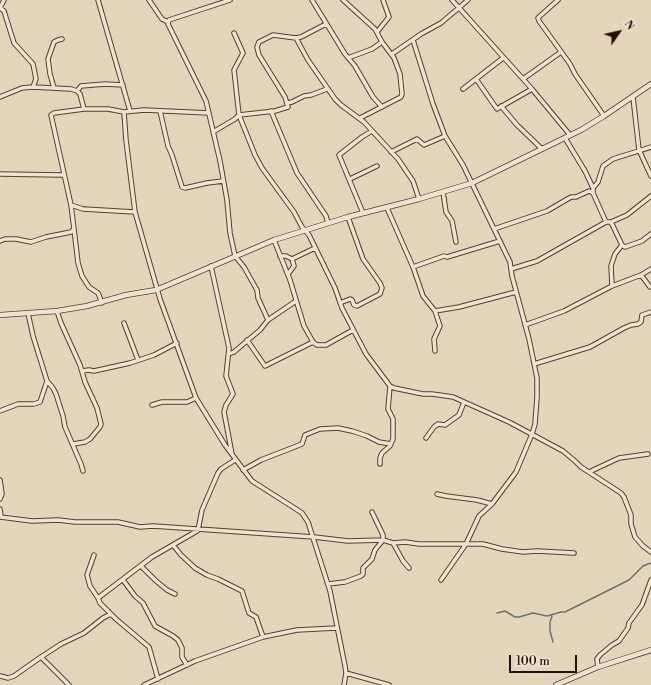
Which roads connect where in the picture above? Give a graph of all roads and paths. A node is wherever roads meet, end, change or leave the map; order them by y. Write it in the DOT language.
graph roads {
  1 [pos="4,0"];
  2 [pos="98,0"];
  3 [pos="149,0"];
  4 [pos="230,0"];
  5 [pos="312,0"];
  6 [pos="343,0"];
  7 [pos="383,0"];
  8 [pos="452,0"];
  9 [pos="468,0"];
  10 [pos="558,0"];
  11 [pos="0,8"];
  12 [pos="459,8"];
  13 [pos="168,22"];
  14 [pos="326,24"];
  15 [pos="377,32"];
  16 [pos="234,33"];
  17 [pos="296,38"];
  18 [pos="62,39"];
  19 [pos="413,40"];
  20 [pos="382,42"];
  21 [pos="562,52"];
  22 [pos="392,54"];
  23 [pos="348,58"];
  24 [pos="503,58"];
  25 [pos="476,79"];
  26 [pos="523,80"];
  27 [pos="651,84"];
  28 [pos="123,85"];
  29 [pos="34,87"];
  30 [pos="54,88"];
  31 [pos="327,89"];
  32 [pos="464,89"];
  33 [pos="532,89"];
  34 [pos="76,91"];
  35 [pos="0,97"];
  36 [pos="632,97"];
  37 [pos="287,103"];
  38 [pos="501,106"];
  39 [pos="382,107"];
  40 [pos="84,108"];
  41 [pos="271,111"];
  42 [pos="124,112"];
  43 [pos="130,112"];
  44 [pos="160,112"];
  45 [pos="209,113"];
  46 [pos="239,115"];
  47 [pos="604,116"];
  48 [pos="360,118"];
  49 [pos="372,131"];
  50 [pos="213,132"];
  51 [pos="570,135"];
  52 [pos="445,136"];
  53 [pos="565,138"];
  54 [pos="651,147"];
  55 [pos="542,149"];
  56 [pos="639,150"];
  57 [pos="392,152"];
  58 [pos="377,166"];
  59 [pos="0,174"];
  60 [pos="63,175"];
  61 [pos="651,176"];
  62 [pos="350,179"];
  63 [pos="224,181"];
  64 [pos="472,183"];
  65 [pos="593,188"];
  66 [pos="443,192"];
  67 [pos="593,193"];
  68 [pos="651,196"];
  69 [pos="419,199"];
  70 [pos="71,205"];
  71 [pos="387,208"];
  72 [pos="135,212"];
  73 [pos="363,213"];
  74 [pos="348,217"];
  75 [pos="606,222"];
  76 [pos="611,222"];
  77 [pos="328,223"];
  78 [pos="74,229"];
  79 [pos="494,229"];
  80 [pos="305,230"];
  81 [pos="651,234"];
  82 [pos="274,240"];
  83 [pos="0,241"];
  84 [pos="500,241"];
  85 [pos="456,242"];
  86 [pos="622,245"];
  87 [pos="315,248"];
  88 [pos="235,256"];
  89 [pos="280,256"];
  90 [pos="292,260"];
  91 [pos="211,266"];
  92 [pos="413,267"];
  93 [pos="511,269"];
  94 [pos="651,269"];
  95 [pos="288,274"];
  96 [pos="641,275"];
  97 [pos="612,286"];
  98 [pos="651,287"];
  99 [pos="156,290"];
  100 [pos="516,292"];
  101 [pos="296,301"];
  102 [pos="340,302"];
  103 [pos="102,303"];
  104 [pos="57,311"];
  105 [pos="435,311"];
  106 [pos="651,312"];
  107 [pos="28,313"];
  108 [pos="0,315"];
  109 [pos="268,320"];
  110 [pos="124,323"];
  111 [pos="525,325"];
  112 [pos="352,330"];
  113 [pos="247,340"];
  114 [pos="313,342"];
  115 [pos="177,343"];
  116 [pos="435,351"];
  117 [pos="229,354"];
  118 [pos="138,360"];
  119 [pos="534,364"];
  120 [pos="82,371"];
  121 [pos="47,381"];
  122 [pos="390,386"];
  123 [pos="196,398"];
  124 [pos="464,402"];
  125 [pos="152,405"];
  126 [pos="0,411"];
  127 [pos="532,434"];
  128 [pos="426,438"];
  129 [pos="73,444"];
  130 [pos="391,444"];
  131 [pos="648,454"];
  132 [pos="234,459"];
  133 [pos="380,464"];
  134 [pos="243,470"];
  135 [pos="82,471"];
  136 [pos="588,472"];
  137 [pos="0,480"];
  138 [pos="438,494"];
  139 [pos="0,499"];
  140 [pos="492,504"];
  141 [pos="0,509"];
  142 [pos="372,512"];
  143 [pos="0,517"];
  144 [pos="198,530"];
  145 [pos="314,537"];
  146 [pos="383,540"];
  147 [pos="393,543"];
  148 [pos="466,544"];
  149 [pos="173,545"];
  150 [pos="651,552"];
  151 [pos="574,553"];
  152 [pos="94,555"];
  153 [pos="141,566"];
  154 [pos="409,568"];
  155 [pos="123,580"];
  156 [pos="441,580"];
  157 [pos="651,580"];
  158 [pos="328,584"];
  159 [pos="175,594"];
  160 [pos="98,598"];
  161 [pos="111,614"];
  162 [pos="336,628"];
  163 [pos="263,637"];
  164 [pos="651,650"];
  165 [pos="41,657"];
  166 [pos="188,665"];
  167 [pos="598,667"];
  168 [pos="346,673"];
  169 [pos="0,676"];
  170 [pos="158,679"];
  171 [pos="345,683"];
  172 [pos="69,685"];
  173 [pos="144,685"];
  174 [pos="340,685"];
  175 [pos="389,685"];
  176 [pos="556,685"];
  1 -- 11 [label="street"];
  2 -- 28 [label="street"];
  3 -- 13 [label="street"];
  4 -- 13 [label="street"];
  5 -- 14 [label="street"];
  6 -- 15 [label="street"];
  7 -- 15 [label="street"];
  8 -- 12 [label="street"];
  9 -- 12 [label="street"];
  10 -- 21 [label="street"];
  11 -- 29 [label="street"];
  12 -- 19 [label="street"];
  12 -- 24 [label="street"];
  13 -- 45 [label="street"];
  14 -- 17 [label="street"];
  14 -- 23 [label="street"];
  15 -- 20 [label="street"];
  16 -- 46 [label="street"];
  17 -- 31 [label="street"];
  17 -- 37 [label="street"];
  18 -- 30 [label="street"];
  19 -- 22 [label="street"];
  19 -- 52 [label="street"];
  20 -- 22 [label="street"];
  20 -- 23 [label="street"];
  21 -- 26 [label="street"];
  21 -- 47 [label="street"];
  22 -- 39 [label="street"];
  23 -- 39 [label="street"];
  24 -- 25 [label="street"];
  24 -- 26 [label="street"];
  25 -- 32 [label="street"];
  25 -- 38 [label="street"];
  26 -- 33 [label="street"];
  27 -- 36 [label="street"];
  28 -- 34 [label="street"];
  28 -- 43 [label="street"];
  29 -- 30 [label="street"];
  29 -- 35 [label="street"];
  30 -- 34 [label="street"];
  31 -- 37 [label="street"];
  31 -- 48 [label="street"];
  33 -- 38 [label="street"];
  33 -- 51 [label="street"];
  34 -- 40 [label="street"];
  36 -- 47 [label="street"];
  36 -- 56 [label="street"];
  37 -- 41 [label="street"];
  38 -- 55 [label="street"];
  39 -- 48 [label="street"];
  40 -- 42 [label="street"];
  40 -- 60 [label="street"];
  41 -- 46 [label="street"];
  41 -- 77 [label="street"];
  42 -- 43 [label="street"];
  42 -- 72 [label="street"];
  43 -- 44 [label="street"];
  44 -- 45 [label="street"];
  44 -- 63 [label="street"];
  45 -- 50 [label="street"];
  46 -- 50 [label="street"];
  46 -- 80 [label="street"];
  47 -- 51 [label="street"];
  48 -- 49 [label="street"];
  49 -- 57 [label="street"];
  49 -- 62 [label="street"];
  50 -- 63 [label="street"];
  51 -- 53 [label="street"];
  52 -- 57 [label="street"];
  52 -- 64 [label="street"];
  53 -- 55 [label="street"];
  53 -- 65 [label="street"];
  54 -- 56 [label="street"];
  55 -- 64 [label="street"];
  56 -- 61 [label="street"];
  56 -- 65 [label="street"];
  57 -- 69 [label="street"];
  58 -- 62 [label="street"];
  59 -- 60 [label="street"];
  60 -- 70 [label="street"];
  62 -- 73 [label="street"];
  63 -- 88 [label="street"];
  64 -- 66 [label="street"];
  64 -- 79 [label="street"];
  65 -- 67 [label="street"];
  66 -- 69 [label="street"];
  66 -- 85 [label="street"];
  67 -- 75 [label="street"];
  67 -- 79 [label="street"];
  68 -- 76 [label="street"];
  69 -- 71 [label="street"];
  70 -- 72 [label="street"];
  70 -- 78 [label="street"];
  71 -- 73 [label="street"];
  71 -- 92 [label="street"];
  72 -- 99 [label="street"];
  73 -- 74 [label="street"];
  74 -- 77 [label="street"];
  74 -- 102 [label="street"];
  75 -- 76 [label="street"];
  75 -- 93 [label="street"];
  76 -- 86 [label="street"];
  77 -- 80 [label="street"];
  78 -- 83 [label="street"];
  78 -- 103 [label="street"];
  79 -- 84 [label="street"];
  80 -- 82 [label="street"];
  80 -- 87 [label="street"];
  81 -- 86 [label="street"];
  82 -- 88 [label="street"];
  82 -- 89 [label="street"];
  84 -- 92 [label="street"];
  84 -- 93 [label="street"];
  86 -- 97 [label="street"];
  87 -- 90 [label="street"];
  87 -- 102 [label="street"];
  88 -- 91 [label="street"];
  88 -- 109 [label="street"];
  89 -- 90 [label="street"];
  89 -- 95 [label="street"];
  90 -- 95 [label="street"];
  91 -- 99 [label="street"];
  91 -- 117 [label="street"];
  92 -- 105 [label="street"];
  93 -- 100 [label="street"];
  94 -- 96 [label="street"];
  95 -- 101 [label="street"];
  96 -- 97 [label="street"];
  96 -- 98 [label="street"];
  97 -- 111 [label="street"];
  99 -- 103 [label="street"];
  99 -- 115 [label="street"];
  100 -- 105 [label="street"];
  100 -- 111 [label="street"];
  101 -- 109 [label="street"];
  101 -- 114 [label="street"];
  102 -- 112 [label="street"];
  103 -- 104 [label="street"];
  104 -- 107 [label="street"];
  104 -- 120 [label="street"];
  105 -- 116 [label="street"];
  106 -- 119 [label="street"];
  107 -- 108 [label="street"];
  107 -- 121 [label="street"];
  109 -- 113 [label="street"];
  110 -- 118 [label="street"];
  111 -- 119 [label="street"];
  112 -- 114 [label="street"];
  112 -- 122 [label="street"];
  113 -- 114 [label="street"];
  113 -- 117 [label="street"];
  115 -- 118 [label="street"];
  115 -- 123 [label="street"];
  117 -- 132 [label="street"];
  118 -- 120 [label="street"];
  119 -- 127 [label="street"];
  120 -- 129 [label="street"];
  121 -- 126 [label="street"];
  121 -- 129 [label="street"];
  122 -- 124 [label="street"];
  122 -- 130 [label="street"];
  123 -- 125 [label="street"];
  123 -- 132 [label="street"];
  124 -- 127 [label="street"];
  124 -- 128 [label="street"];
  127 -- 136 [label="street"];
  127 -- 140 [label="street"];
  129 -- 135 [label="street"];
  130 -- 133 [label="street"];
  130 -- 134 [label="street"];
  131 -- 136 [label="street"];
  132 -- 134 [label="street"];
  132 -- 144 [label="street"];
  134 -- 145 [label="street"];
  136 -- 150 [label="street"];
  137 -- 139 [label="street"];
  138 -- 140 [label="street"];
  140 -- 148 [label="street"];
  141 -- 143 [label="street"];
  142 -- 146 [label="street"];
  143 -- 144 [label="street"];
  144 -- 145 [label="street"];
  144 -- 149 [label="street"];
  145 -- 146 [label="street"];
  145 -- 158 [label="street"];
  146 -- 147 [label="street"];
  146 -- 158 [label="street"];
  147 -- 148 [label="street"];
  147 -- 154 [label="street"];
  148 -- 151 [label="street"];
  148 -- 156 [label="street"];
  149 -- 153 [label="street"];
  149 -- 163 [label="street"];
  152 -- 160 [label="street"];
  153 -- 155 [label="street"];
  153 -- 159 [label="street"];
  155 -- 160 [label="street"];
  155 -- 166 [label="street"];
  157 -- 167 [label="street"];
  158 -- 162 [label="street"];
  160 -- 161 [label="street"];
  161 -- 165 [label="street"];
  161 -- 170 [label="street"];
  162 -- 163 [label="street"];
  162 -- 168 [label="street"];
  163 -- 166 [label="street"];
  164 -- 167 [label="street"];
  165 -- 169 [label="street"];
  165 -- 172 [label="street"];
  166 -- 170 [label="street"];
  167 -- 176 [label="street"];
  168 -- 171 [label="street"];
  168 -- 175 [label="street"];
  170 -- 173 [label="street"];
  171 -- 174 [label="street"];
}
